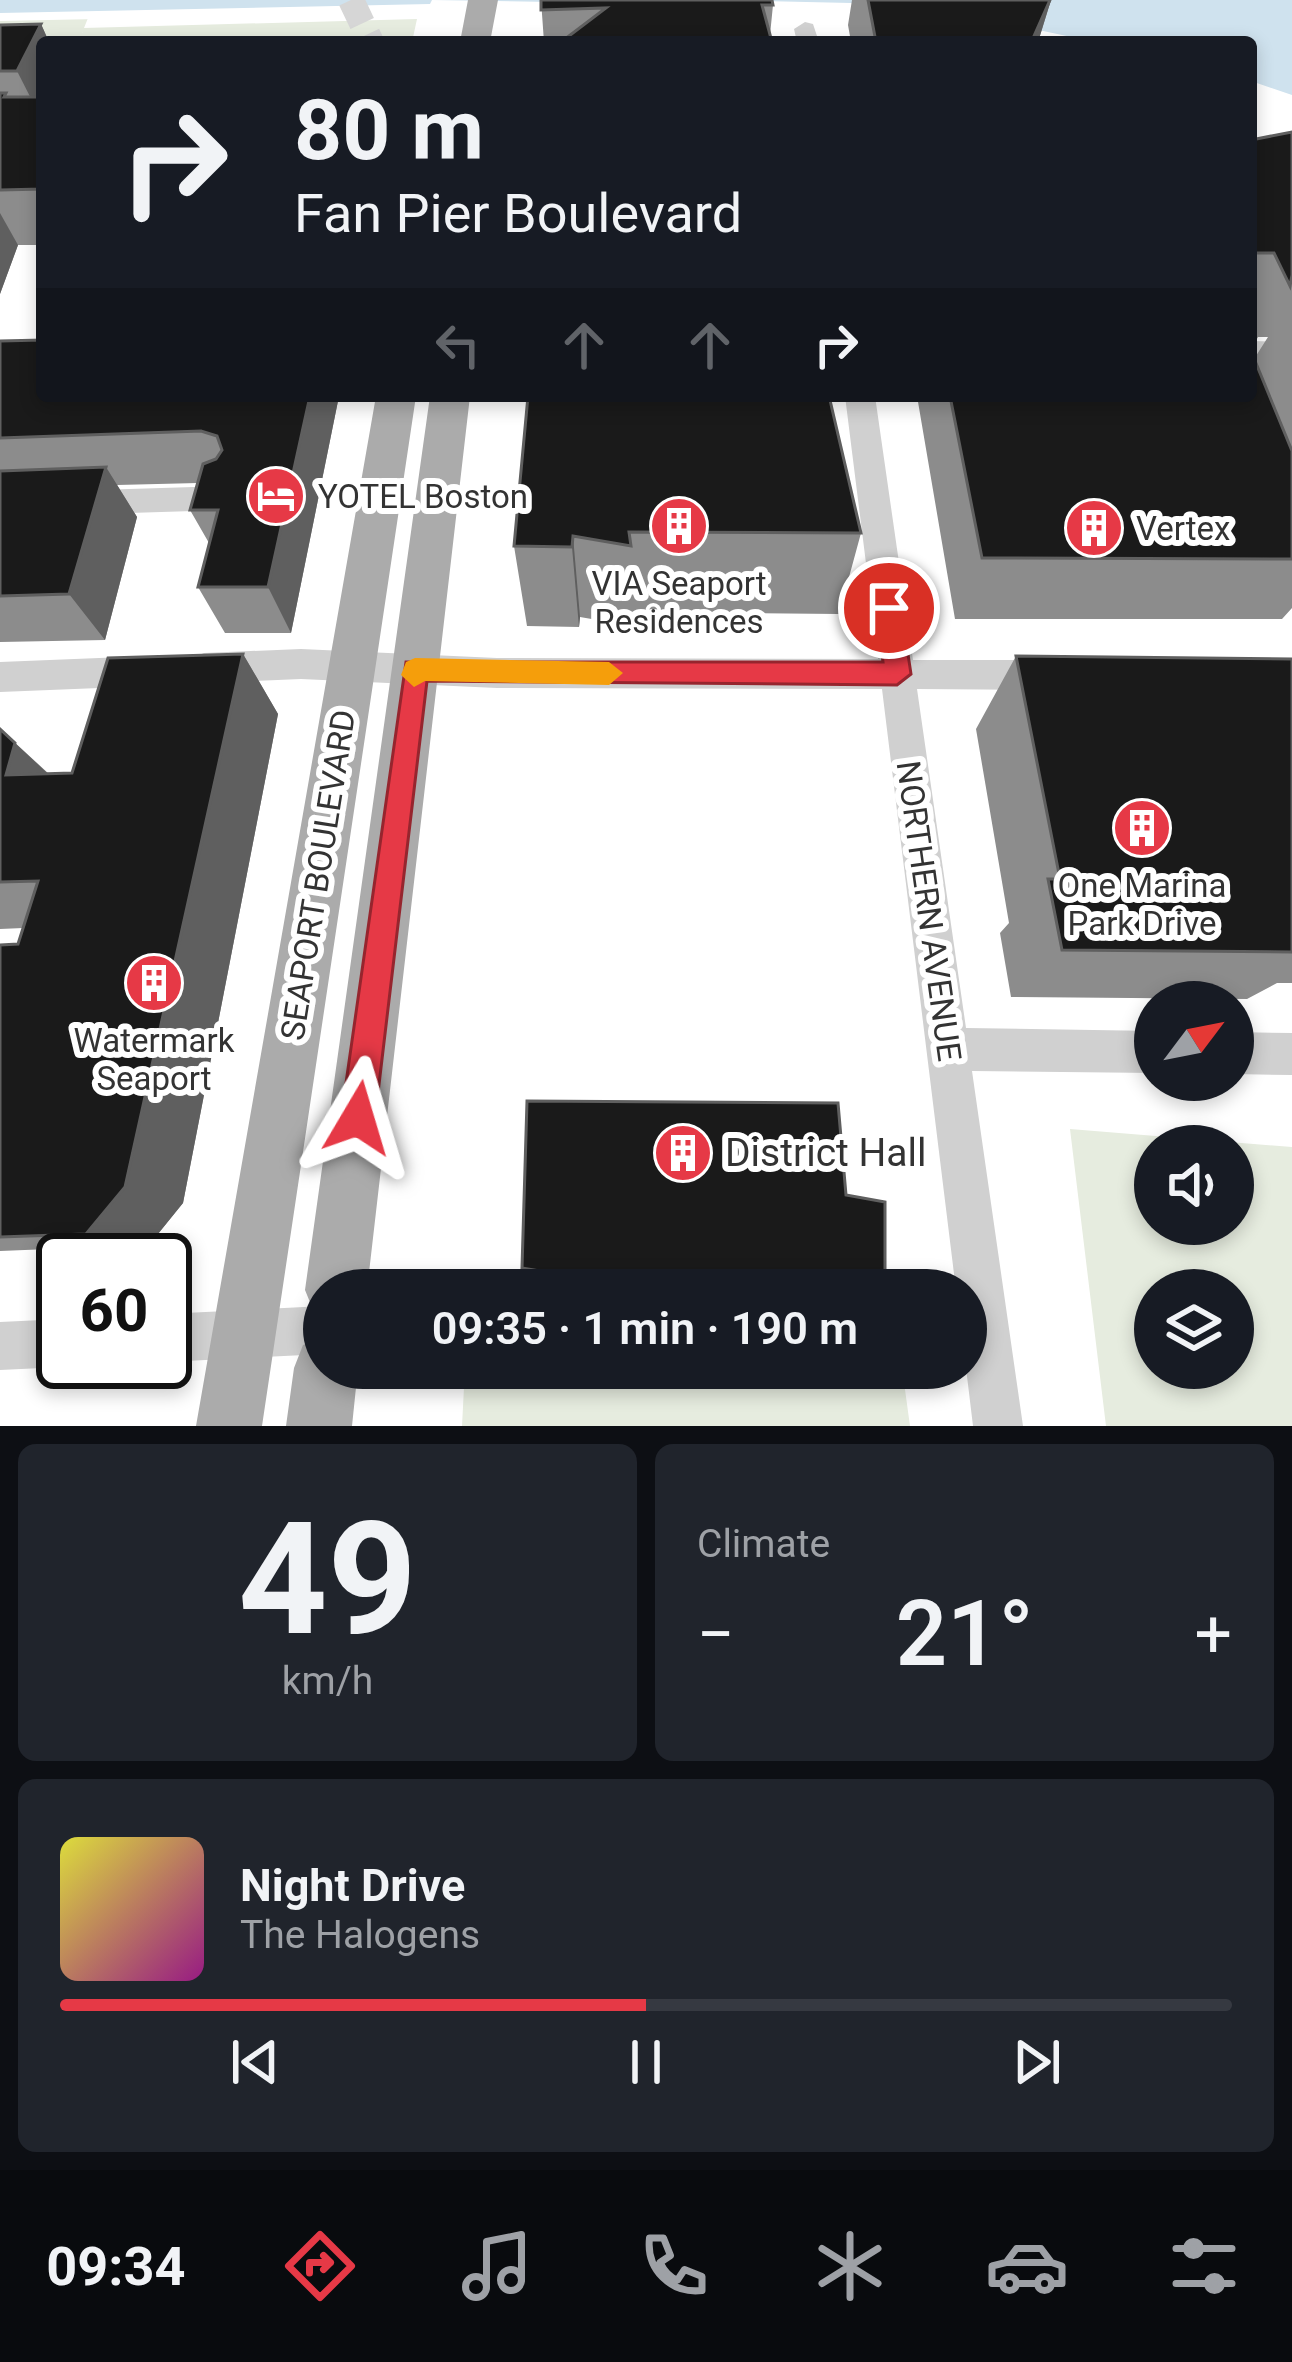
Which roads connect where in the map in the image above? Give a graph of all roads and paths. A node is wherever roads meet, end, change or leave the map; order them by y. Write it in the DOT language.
graph roads {
  1 [pos="483,0"];
  2 [pos="476,36"];
  3 [pos="1257,351"];
  4 [pos="1292,352"];
  5 [pos="395,402"];
  6 [pos="449,402"];
  7 [pos="861,402"];
  8 [pos="226,498"];
  9 [pos="0,505"];
  10 [pos="352,665"];
  11 [pos="415,670"];
  12 [pos="897,674"];
  13 [pos="1084,675"];
  14 [pos="0,677"];
  15 [pos="947,1048"];
  16 [pos="1134,1052"];
  17 [pos="1254,1053"];
  18 [pos="1292,1054"];
  19 [pos="339,1269"];
  20 [pos="303,1331"];
  21 [pos="244,1334"];
  22 [pos="192,1337"];
  23 [pos="36,1344"];
  24 [pos="0,1346"];
  25 [pos="323,1389"];
  26 [pos="229,1426"];
  27 [pos="319,1426"];
  28 [pos="998,1426"];
  1 -- 2 [label="main road"];
  3 -- 4 [label="street"];
  5 -- 10 [label="main road, SEAPORT BOULEVARD"];
  6 -- 11 [label="main road, SEAPORT BOULEVARD"];
  7 -- 12 [label="street, NORTHERN AVENUE"];
  8 -- 9 [label="street"];
  10 -- 11 [label="street"];
  10 -- 14 [label="street"];
  10 -- 21 [label="main road, SEAPORT BOULEVARD"];
  11 -- 12 [label="street"];
  11 -- 19 [label="main road, SEAPORT BOULEVARD"];
  12 -- 13 [label="street"];
  12 -- 15 [label="street, NORTHERN AVENUE"];
  15 -- 16 [label="street"];
  15 -- 28 [label="street, NORTHERN AVENUE"];
  17 -- 18 [label="street"];
  20 -- 21 [label="street"];
  21 -- 22 [label="street"];
  21 -- 26 [label="main road, SEAPORT BOULEVARD"];
  23 -- 24 [label="street"];
  25 -- 27 [label="main road"];
}
